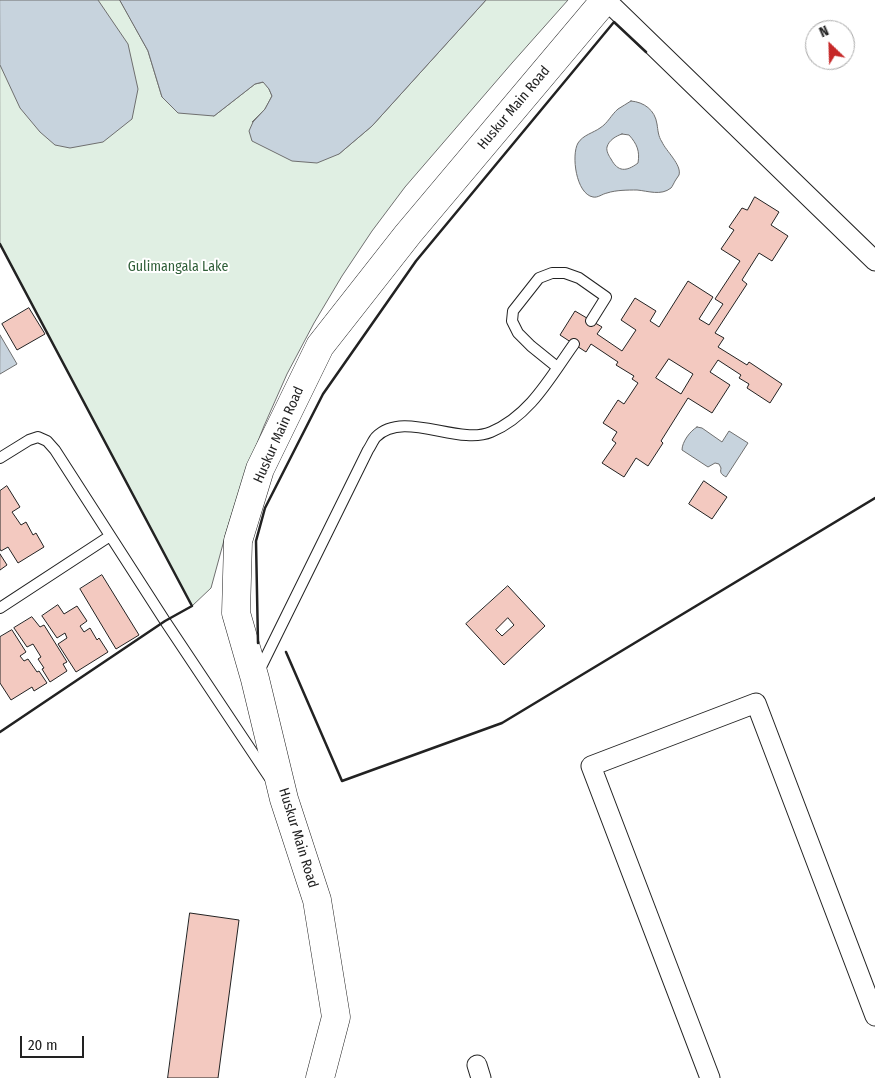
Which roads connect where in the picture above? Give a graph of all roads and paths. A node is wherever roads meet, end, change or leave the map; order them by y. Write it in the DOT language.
graph roads {
  1 [pos="606,0"];
  2 [pos="875,261"];
  3 [pos="591,321"];
  4 [pos="574,344"];
  5 [pos="558,367"];
  6 [pos="0,458"];
  7 [pos="110,536"];
  8 [pos="0,608"];
  9 [pos="255,679"];
  10 [pos="284,799"];
  11 [pos="875,1016"];
  12 [pos="320,1078"];
  13 [pos="710,1078"];
  1 -- 2 [label="street"];
  1 -- 9 [label="main road, Huskur Main Road"];
  3 -- 5 [label="lane"];
  4 -- 5 [label="lane"];
  5 -- 9 [label="lane"];
  6 -- 7 [label="lane"];
  7 -- 8 [label="lane"];
  7 -- 10 [label="lane"];
  9 -- 10 [label="main road, Huskur Main Road"];
  10 -- 12 [label="main road, Huskur Main Road"];
  11 -- 13 [label="street"];
}
